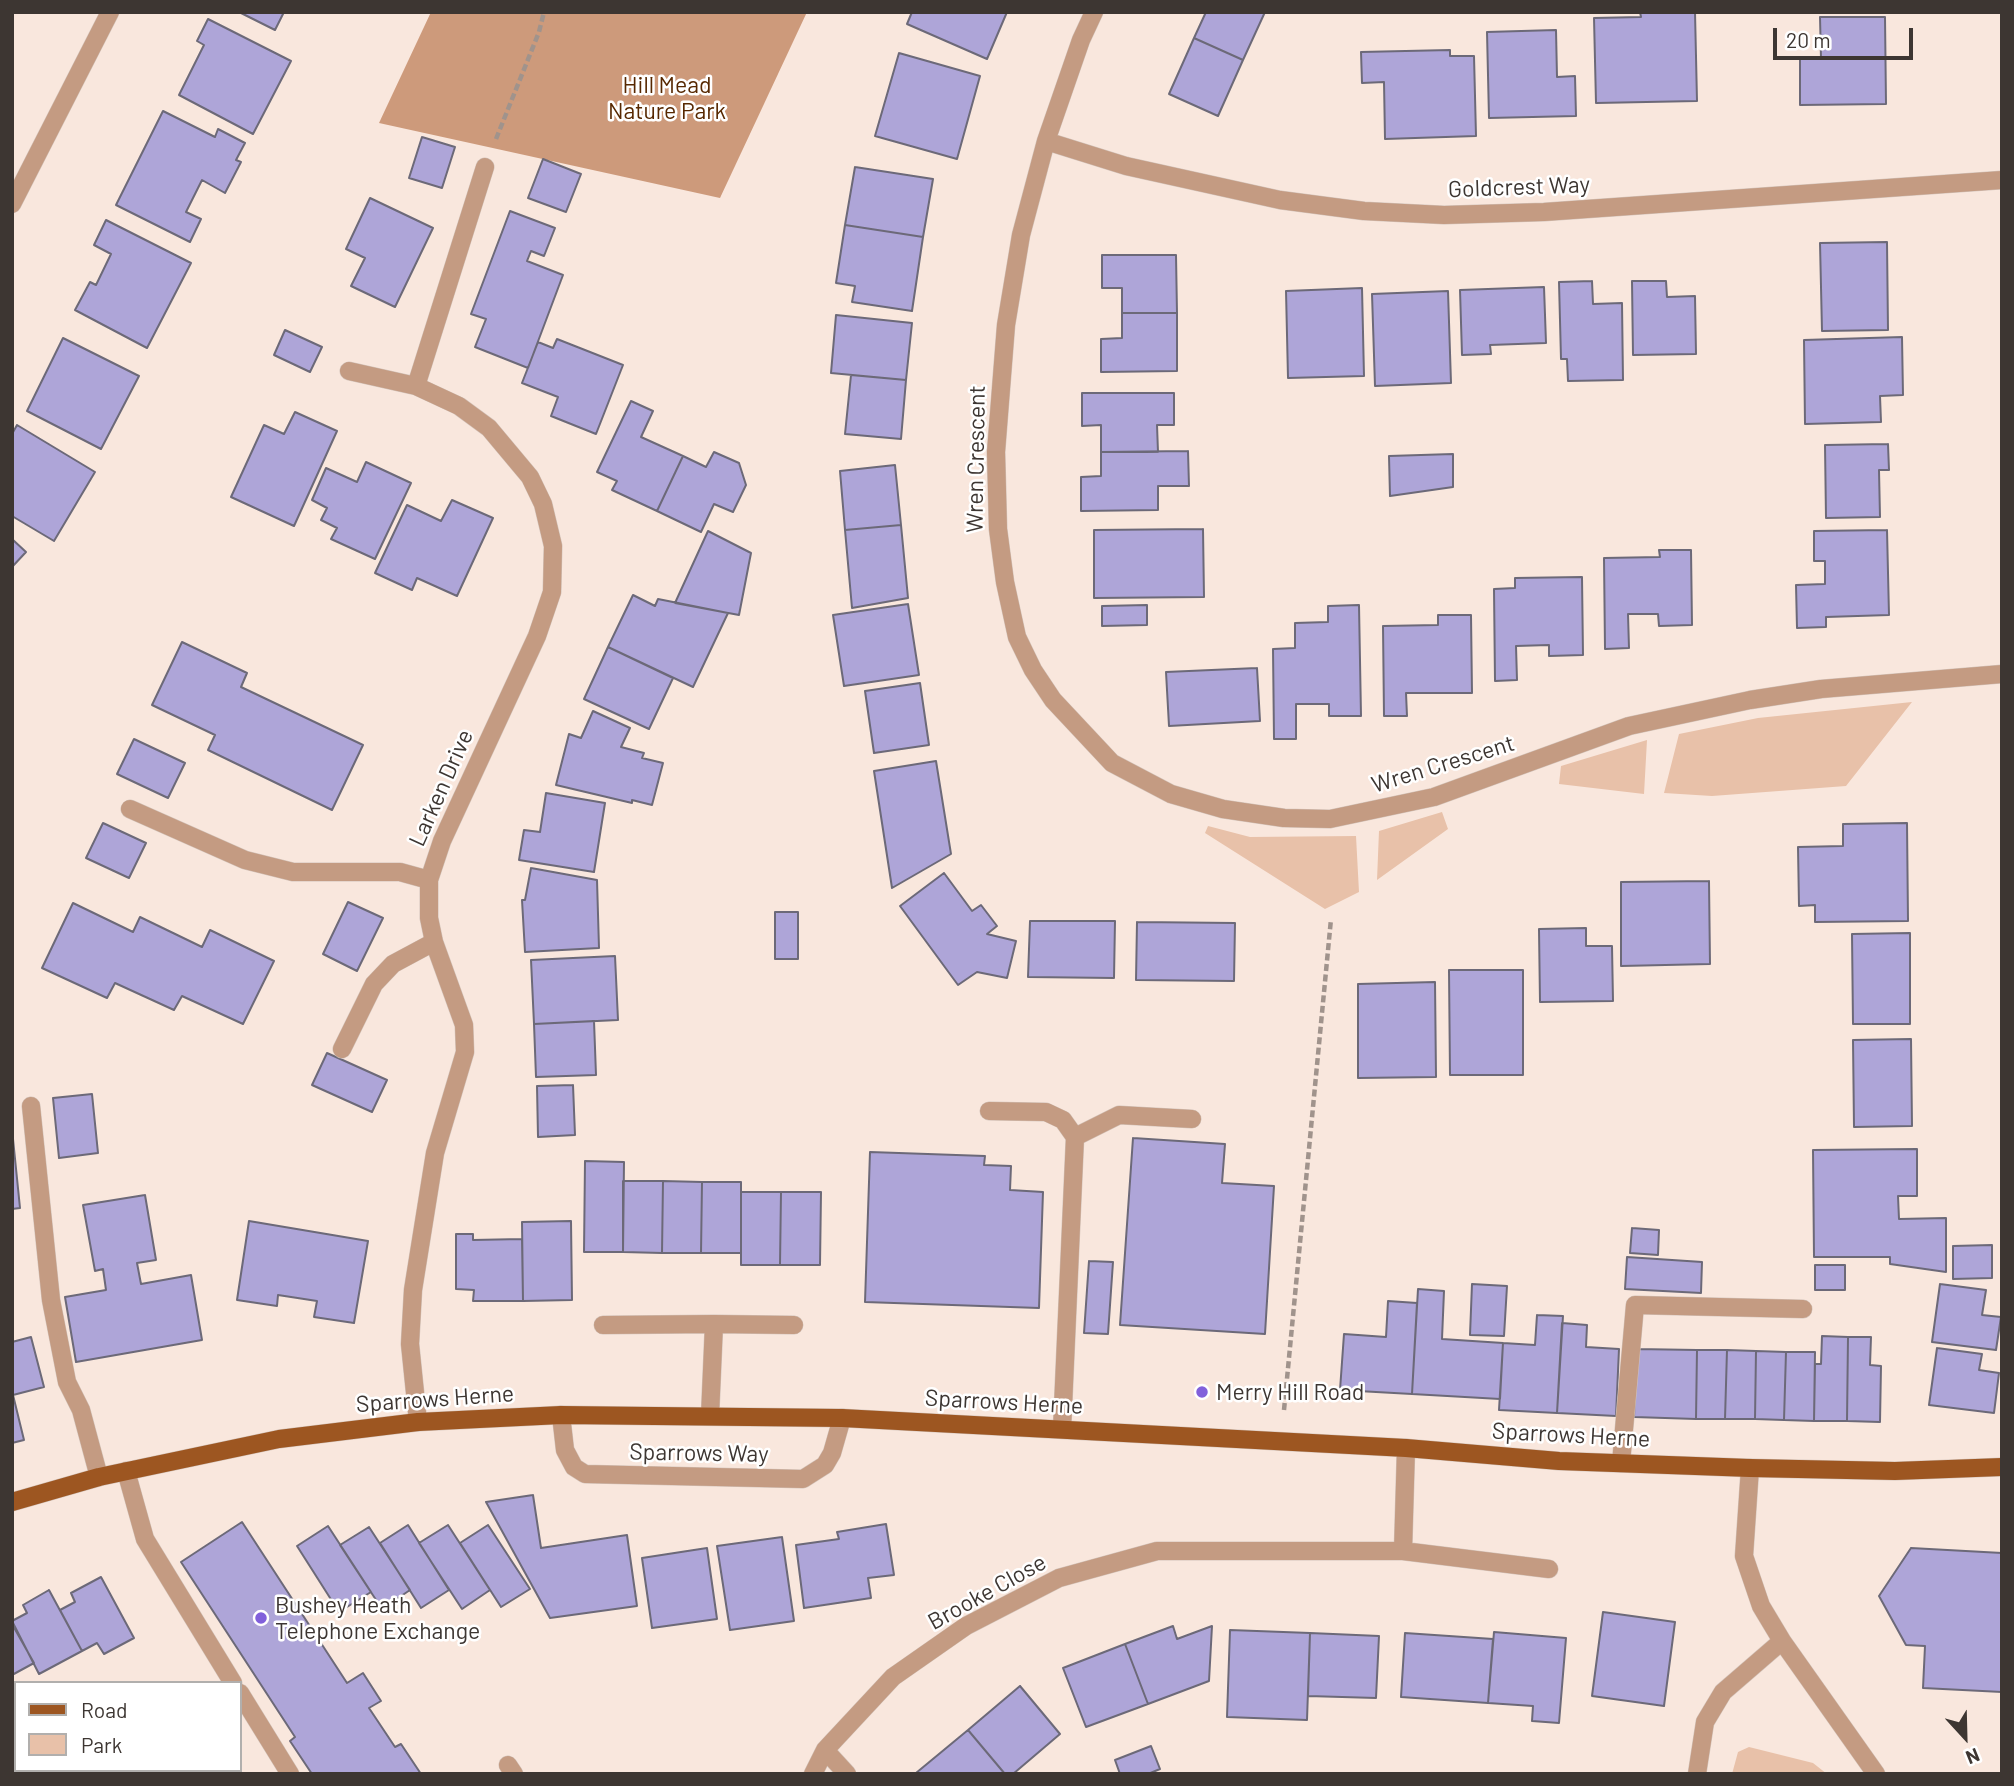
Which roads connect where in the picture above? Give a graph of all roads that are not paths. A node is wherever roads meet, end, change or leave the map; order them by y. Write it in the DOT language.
graph roads {
  1 [pos="110,12"];
  2 [pos="1094,12"];
  3 [pos="1046,141"];
  4 [pos="485,167"];
  5 [pos="2002,180"];
  6 [pos="12,204"];
  7 [pos="349,371"];
  8 [pos="416,386"];
  9 [pos="2002,674"];
  10 [pos="130,809"];
  11 [pos="429,880"];
  12 [pos="434,942"];
  13 [pos="342,1049"];
  14 [pos="31,1106"];
  15 [pos="989,1111"];
  16 [pos="1192,1119"];
  17 [pos="1075,1137"];
  18 [pos="1803,1309"];
  19 [pos="715,1324"];
  20 [pos="603,1325"];
  21 [pos="794,1325"];
  22 [pos="561,1415"];
  23 [pos="710,1416"];
  24 [pos="842,1418"];
  25 [pos="418,1422"];
  26 [pos="1062,1429"];
  27 [pos="1406,1448"];
  28 [pos="1621,1463"];
  29 [pos="2002,1467"];
  30 [pos="1749,1468"];
  31 [pos="126,1471"];
  32 [pos="99,1477"];
  33 [pos="12,1502"];
  34 [pos="1403,1551"];
  35 [pos="1549,1569"];
  36 [pos="1782,1641"];
  37 [pos="232,1681"];
  38 [pos="242,1696"];
  39 [pos="825,1751"];
  40 [pos="290,1774"];
  41 [pos="813,1774"];
  42 [pos="847,1774"];
  43 [pos="1697,1774"];
  44 [pos="1877,1774"];
  1 -- 6 [label="street"];
  2 -- 3 [label="street, Wren Crescent"];
  3 -- 5 [label="street, Goldcrest Way"];
  3 -- 9 [label="street, Wren Crescent"];
  4 -- 8 [label="street"];
  7 -- 8 [label="street, Larken Drive"];
  8 -- 11 [label="street, Larken Drive"];
  10 -- 11 [label="street"];
  11 -- 12 [label="street, Larken Drive"];
  12 -- 13 [label="street"];
  12 -- 25 [label="street, Larken Drive"];
  14 -- 32 [label="street"];
  15 -- 17 [label="street"];
  16 -- 17 [label="street"];
  17 -- 26 [label="street"];
  18 -- 28 [label="street"];
  19 -- 20 [label="street"];
  19 -- 21 [label="street"];
  19 -- 23 [label="street"];
  22 -- 23 [label="main road, Sparrows Herne"];
  22 -- 24 [label="street, Sparrows Way"];
  22 -- 25 [label="main road, Sparrows Herne"];
  23 -- 24 [label="main road, Sparrows Herne"];
  24 -- 26 [label="main road, Sparrows Herne"];
  25 -- 31 [label="main road, Sparrows Herne"];
  26 -- 27 [label="main road, Sparrows Herne"];
  27 -- 28 [label="main road, Sparrows Herne"];
  27 -- 34 [label="street"];
  28 -- 30 [label="main road, Sparrows Herne"];
  29 -- 30 [label="main road, Sparrows Herne"];
  30 -- 36 [label="street"];
  31 -- 32 [label="main road, Sparrows Herne"];
  31 -- 37 [label="street"];
  32 -- 33 [label="main road, Sparrows Herne"];
  34 -- 35 [label="street, Brooke Close"];
  34 -- 39 [label="street, Brooke Close"];
  36 -- 43 [label="street"];
  36 -- 44 [label="street"];
  38 -- 40 [label="street"];
  39 -- 41 [label="street, Brooke Close"];
  39 -- 42 [label="street"];
}
